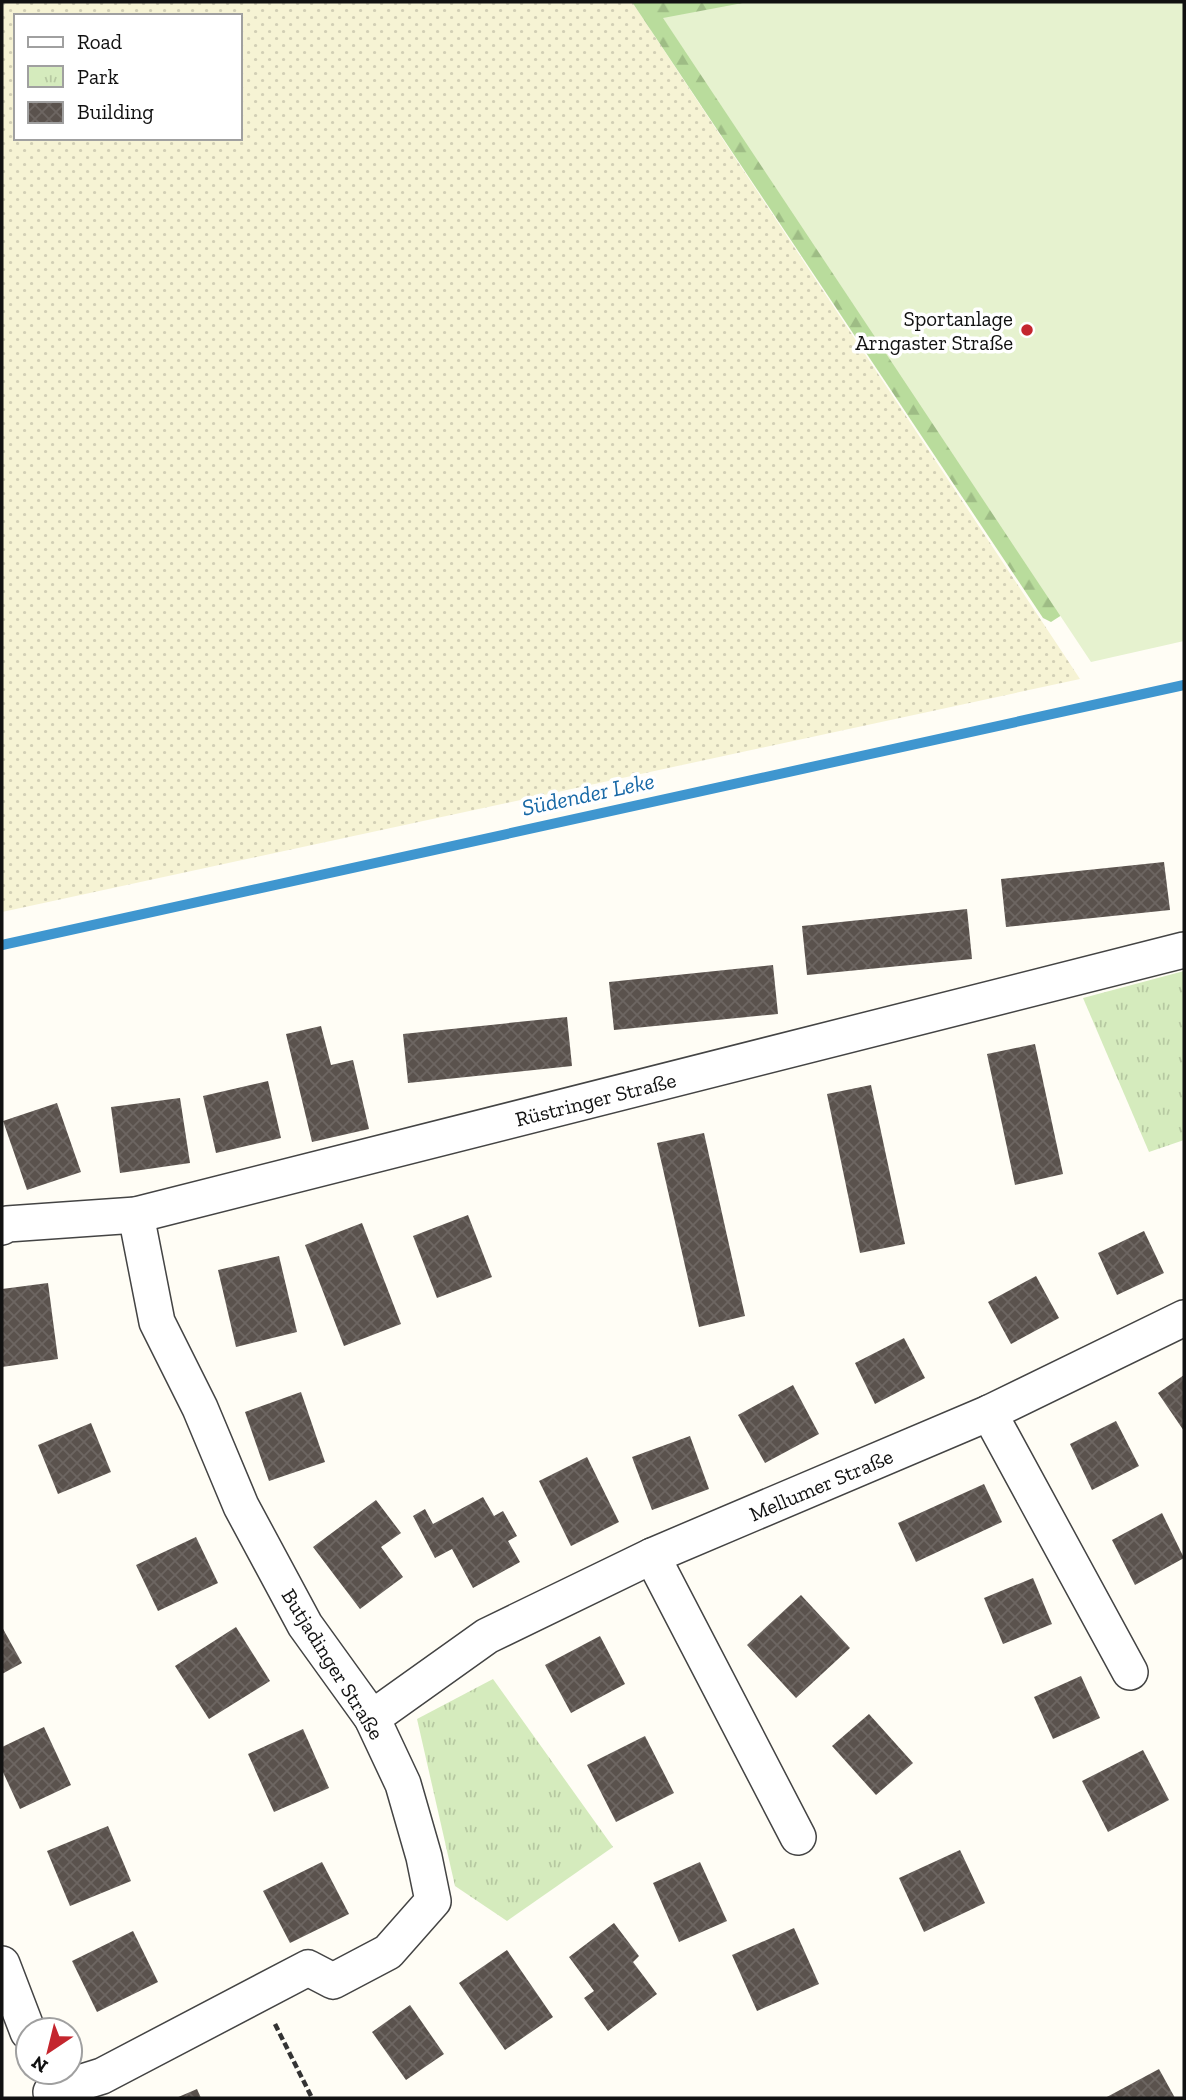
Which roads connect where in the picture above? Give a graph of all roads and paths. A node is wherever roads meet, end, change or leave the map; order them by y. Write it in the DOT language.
graph roads {
  1 [pos="1184,950"];
  2 [pos="136,1215"];
  3 [pos="2,1227"];
  4 [pos="1184,1318"];
  5 [pos="989,1413"];
  6 [pos="652,1556"];
  7 [pos="1130,1672"];
  8 [pos="372,1718"];
  9 [pos="798,1837"];
  10 [pos="2,1964"];
  11 [pos="260,1993"];
  12 [pos="22,2016"];
  13 [pos="49,2087"];
  14 [pos="312,2098"];
  1 -- 2 [label="street, Rüstringer Straße"];
  2 -- 3 [label="street, Rüstringer Straße"];
  2 -- 8 [label="street, Butjadinger Straße"];
  4 -- 5 [label="street, Mellumer Straße"];
  5 -- 6 [label="street, Mellumer Straße"];
  5 -- 7 [label="street"];
  6 -- 8 [label="street, Mellumer Straße"];
  6 -- 9 [label="street"];
  8 -- 11 [label="street, Butjadinger Straße"];
  10 -- 12 [label="street"];
  11 -- 13 [label="street, Butjadinger Straße"];
  11 -- 14 [label="path"];
}
